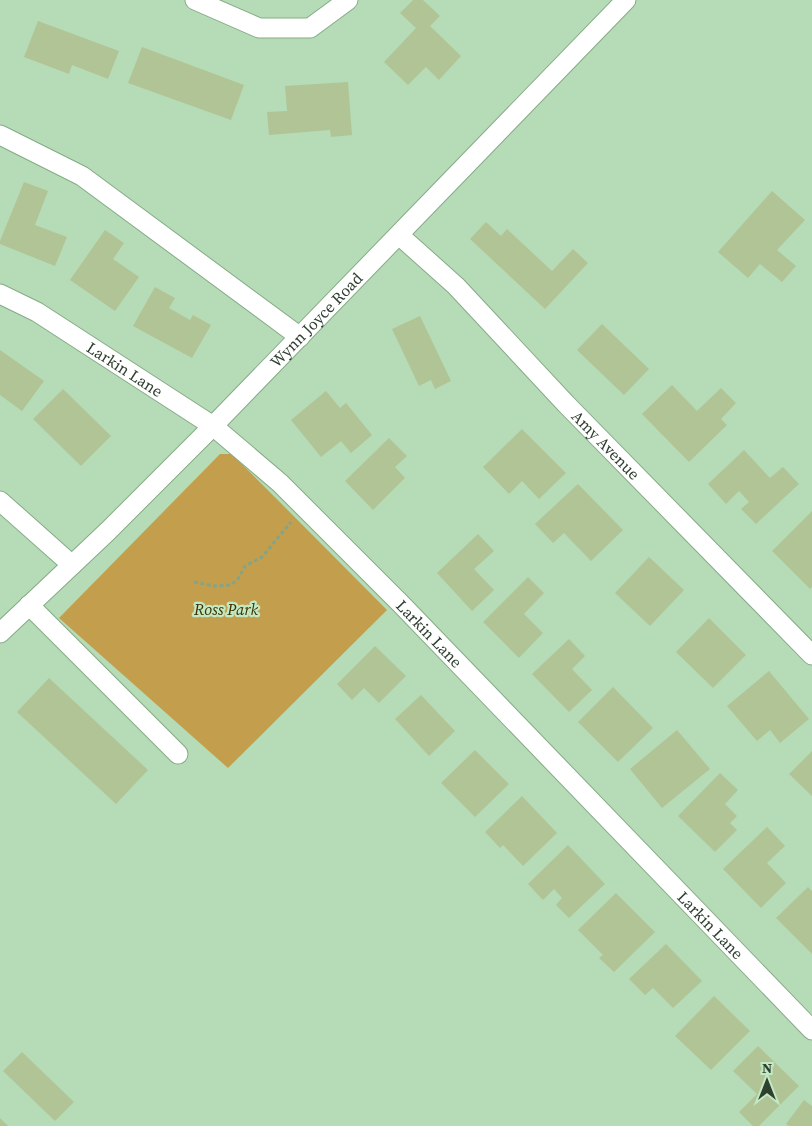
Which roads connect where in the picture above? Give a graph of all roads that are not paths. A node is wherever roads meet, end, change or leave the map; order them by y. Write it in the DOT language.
graph roads {
  1 [pos="195,0"];
  2 [pos="348,0"];
  3 [pos="626,0"];
  4 [pos="0,135"];
  5 [pos="399,235"];
  6 [pos="0,294"];
  7 [pos="300,337"];
  8 [pos="213,426"];
  9 [pos="0,502"];
  10 [pos="72,565"];
  11 [pos="30,605"];
  12 [pos="0,633"];
  13 [pos="812,655"];
  14 [pos="178,754"];
  15 [pos="812,1030"];
  1 -- 2 [label="street"];
  3 -- 5 [label="street, Wynn Joyce Road"];
  4 -- 7 [label="street"];
  5 -- 7 [label="street, Wynn Joyce Road"];
  5 -- 13 [label="street, Amy Avenue"];
  6 -- 8 [label="street, Larkin Lane"];
  7 -- 8 [label="street, Wynn Joyce Road"];
  8 -- 10 [label="street, Wynn Joyce Road"];
  8 -- 15 [label="street, Larkin Lane"];
  9 -- 10 [label="street"];
  10 -- 11 [label="street, Wynn Joyce Road"];
  11 -- 12 [label="street, Wynn Joyce Road"];
  11 -- 14 [label="street"];
}
